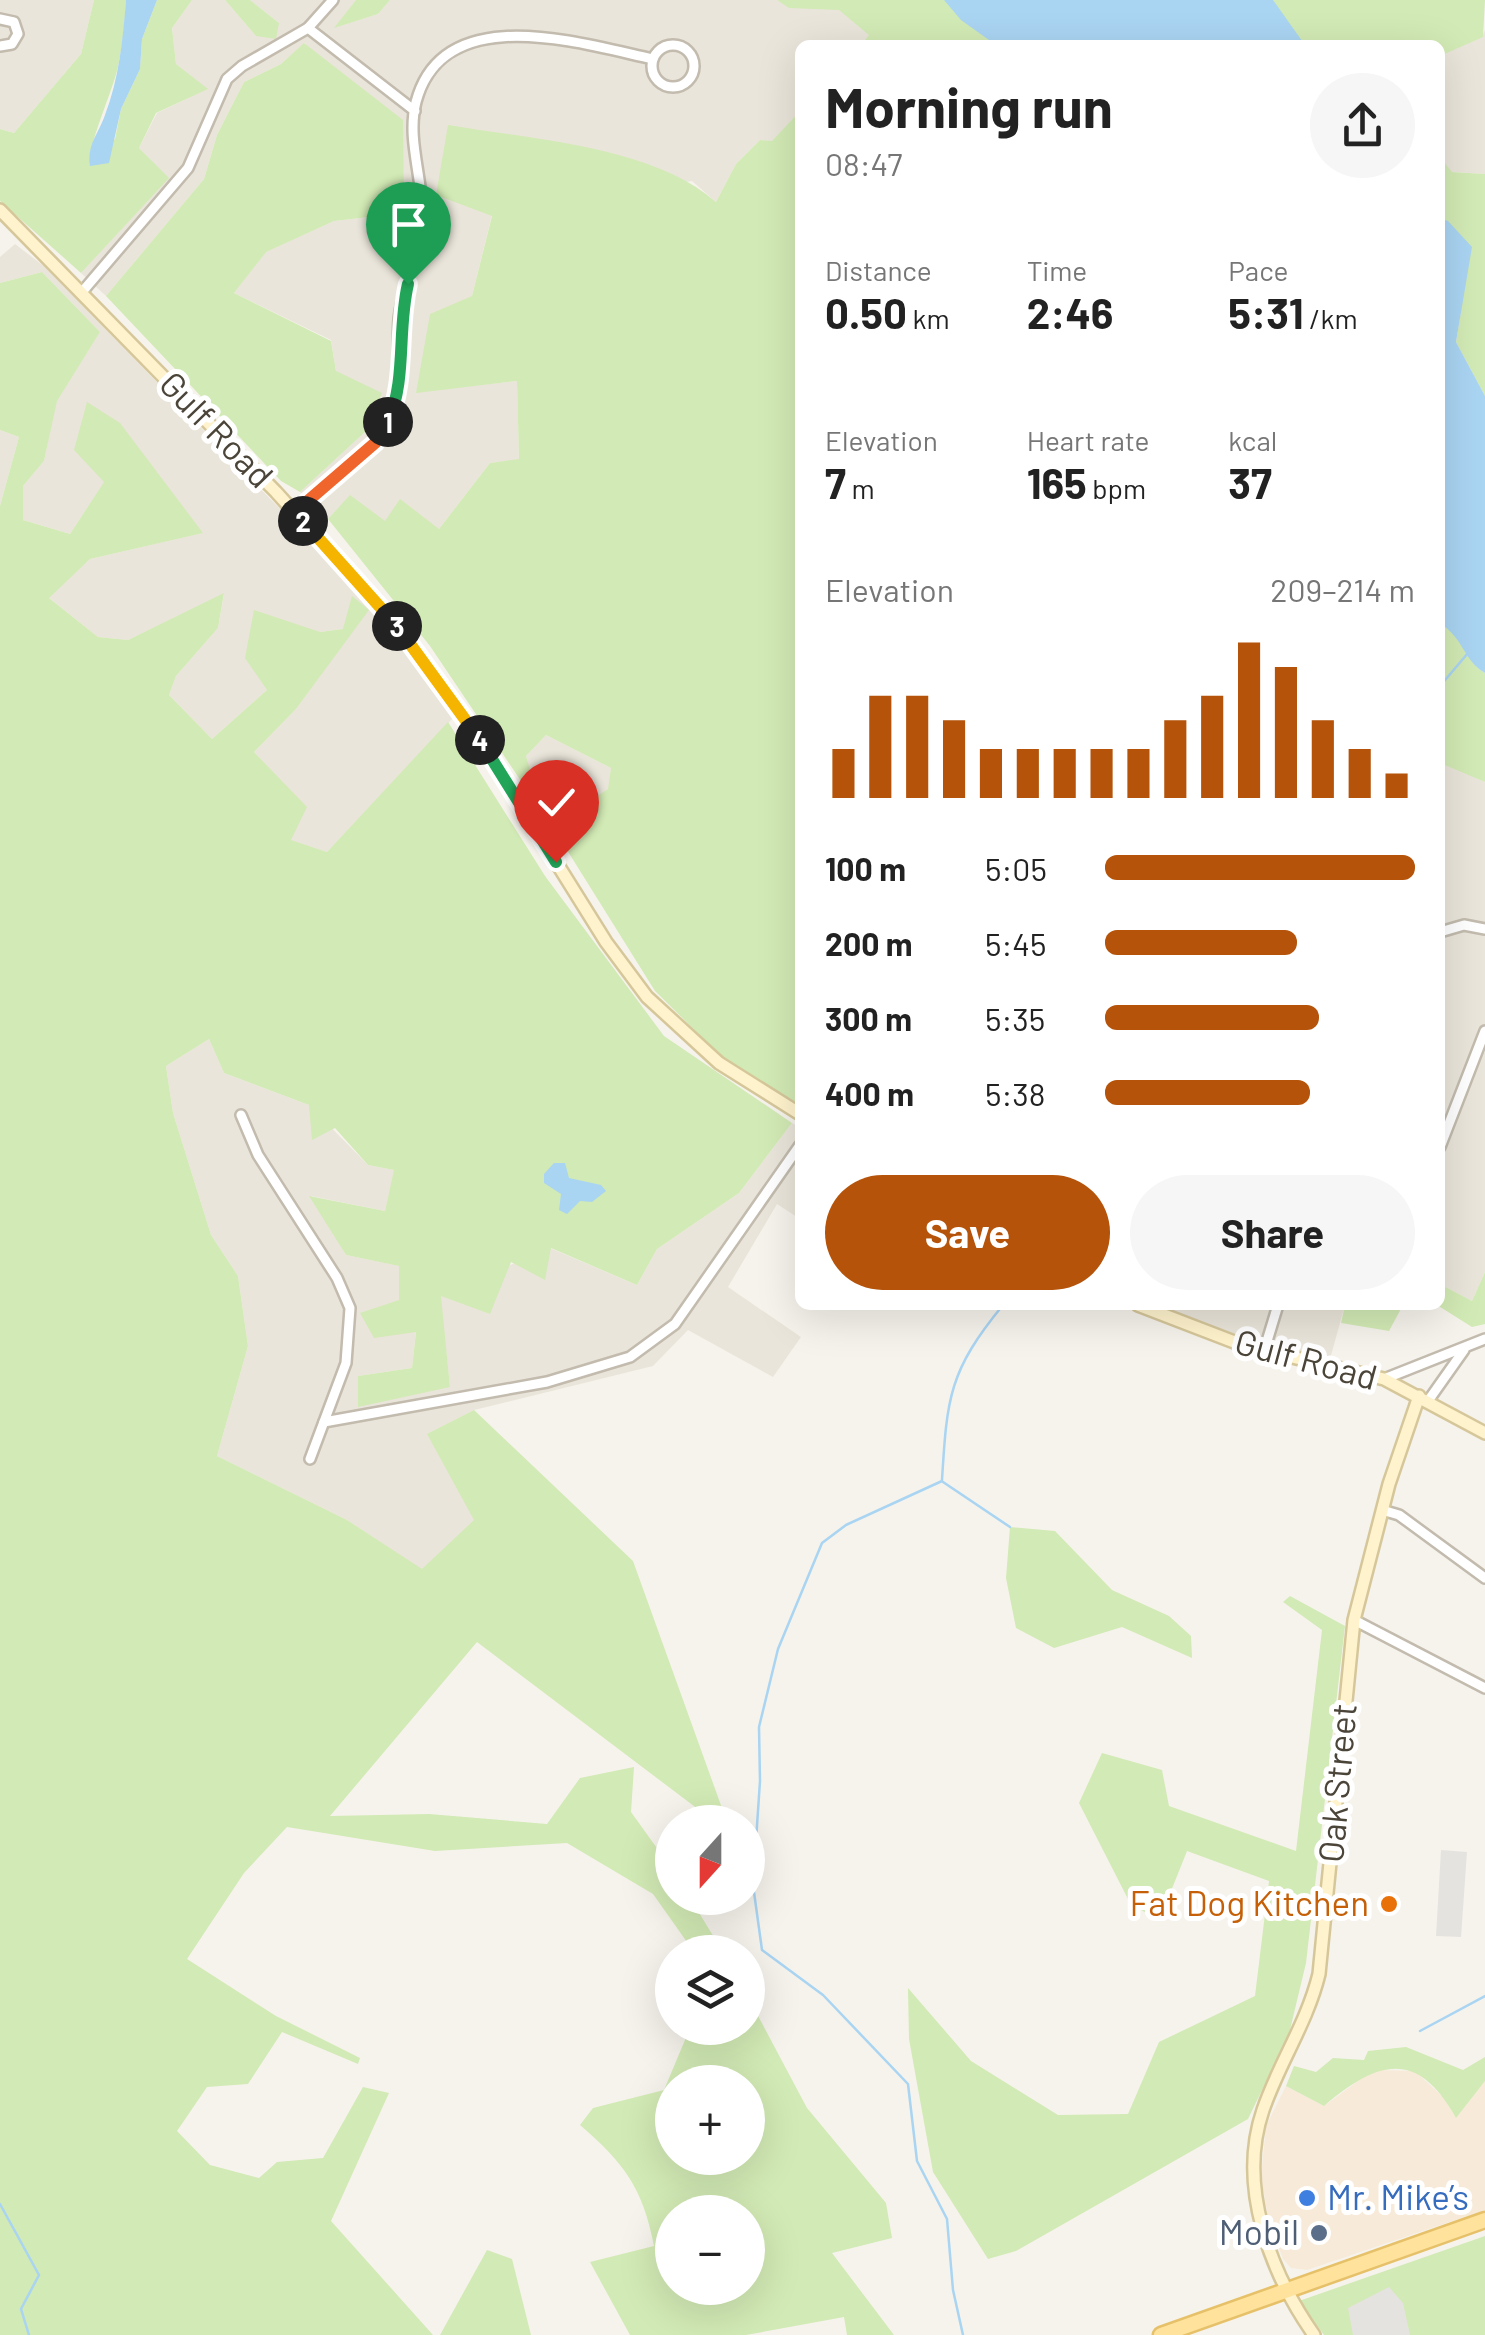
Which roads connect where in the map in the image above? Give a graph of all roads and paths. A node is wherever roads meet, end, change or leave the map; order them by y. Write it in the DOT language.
graph roads {
  1 [pos="333,0"];
  2 [pos="0,19"];
  3 [pos="308,28"];
  4 [pos="0,46"];
  5 [pos="653,59"];
  6 [pos="415,111"];
  7 [pos="0,210"];
  8 [pos="82,292"];
  9 [pos="295,512"];
  10 [pos="1485,930"];
  11 [pos="1445,931"];
  12 [pos="1485,1031"];
  13 [pos="795,1111"];
  14 [pos="241,1115"];
  15 [pos="1445,1135"];
  16 [pos="795,1153"];
  17 [pos="1149,1310"];
  18 [pos="1276,1310"];
  19 [pos="1485,1339"];
  20 [pos="1466,1347"];
  21 [pos="1264,1351"];
  22 [pos="1384,1380"];
  23 [pos="1422,1397"];
  24 [pos="324,1422"];
  25 [pos="1485,1434"];
  26 [pos="310,1459"];
  27 [pos="1382,1510"];
  28 [pos="1485,1578"];
  29 [pos="1354,1620"];
  30 [pos="1485,1688"];
  31 [pos="1485,2220"];
  32 [pos="1287,2290"];
  33 [pos="1161,2335"];
  34 [pos="1314,2335"];
  1 -- 3 [label="street"];
  2 -- 4 [label="street"];
  3 -- 6 [label="street"];
  3 -- 8 [label="street"];
  5 -- 5 [label="street"];
  5 -- 6 [label="street"];
  6 -- 9 [label="street"];
  7 -- 8 [label="street, Gulf Road"];
  8 -- 9 [label="street, Gulf Road"];
  9 -- 13 [label="street, Gulf Road"];
  10 -- 11 [label="street"];
  12 -- 15 [label="street"];
  14 -- 24 [label="street"];
  16 -- 24 [label="street"];
  17 -- 21 [label="street, Gulf Road"];
  18 -- 21 [label="street"];
  19 -- 20 [label="street"];
  20 -- 22 [label="street"];
  20 -- 23 [label="street"];
  21 -- 22 [label="street, Gulf Road"];
  22 -- 23 [label="street, Gulf Road"];
  23 -- 25 [label="street, Gulf Road"];
  23 -- 27 [label="street, Oak Street"];
  24 -- 26 [label="street"];
  27 -- 28 [label="street"];
  27 -- 29 [label="street, Oak Street"];
  29 -- 30 [label="street"];
  29 -- 32 [label="street, Oak Street"];
  31 -- 32 [label="main road"];
  32 -- 33 [label="main road"];
  32 -- 34 [label="street, Oak Street"];
}
